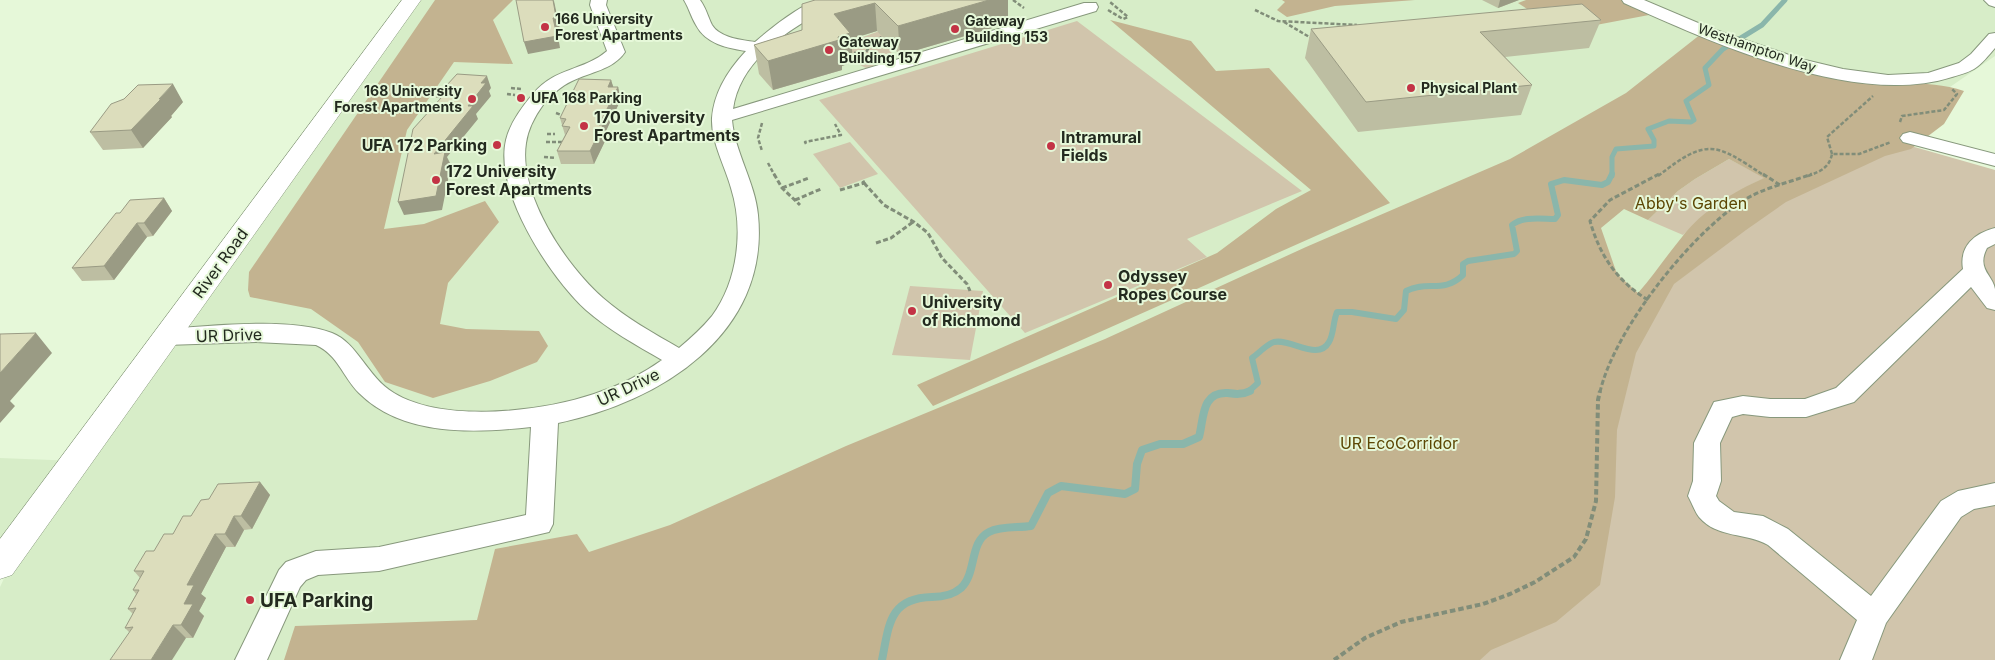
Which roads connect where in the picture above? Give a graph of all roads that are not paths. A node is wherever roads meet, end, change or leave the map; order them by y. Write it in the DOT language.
graph roads {
  1 [pos="412,0"];
  2 [pos="599,0"];
  3 [pos="692,0"];
  4 [pos="833,0"];
  5 [pos="1630,0"];
  6 [pos="1992,0"];
  7 [pos="1995,2"];
  8 [pos="1104,5"];
  9 [pos="1995,38"];
  10 [pos="758,48"];
  11 [pos="733,115"];
  12 [pos="1910,138"];
  13 [pos="1995,160"];
  14 [pos="1995,235"];
  15 [pos="1974,271"];
  16 [pos="1995,302"];
  17 [pos="166,337"];
  18 [pos="680,360"];
  19 [pos="545,417"];
  20 [pos="1995,494"];
  21 [pos="29,527"];
  22 [pos="0,565"];
  23 [pos="0,588"];
  24 [pos="1874,616"];
  25 [pos="251,660"];
  26 [pos="1856,660"];
  1 -- 17 [label="main road, River Road"];
  2 -- 18 [label="street"];
  3 -- 10 [label="street"];
  4 -- 10 [label="street, UR Drive"];
  5 -- 9 [label="street, Westhampton Way"];
  6 -- 7 [label="street"];
  8 -- 11 [label="street"];
  10 -- 18 [label="street, UR Drive"];
  12 -- 13 [label="street"];
  14 -- 15 [label="street"];
  15 -- 16 [label="street"];
  15 -- 24 [label="street"];
  17 -- 19 [label="street, UR Drive"];
  17 -- 21 [label="main road, River Road"];
  18 -- 19 [label="street, UR Drive"];
  19 -- 25 [label="street"];
  20 -- 24 [label="street"];
  21 -- 22 [label="main road, River Road"];
  21 -- 23 [label="main road, River Road"];
  24 -- 26 [label="street"];
}
